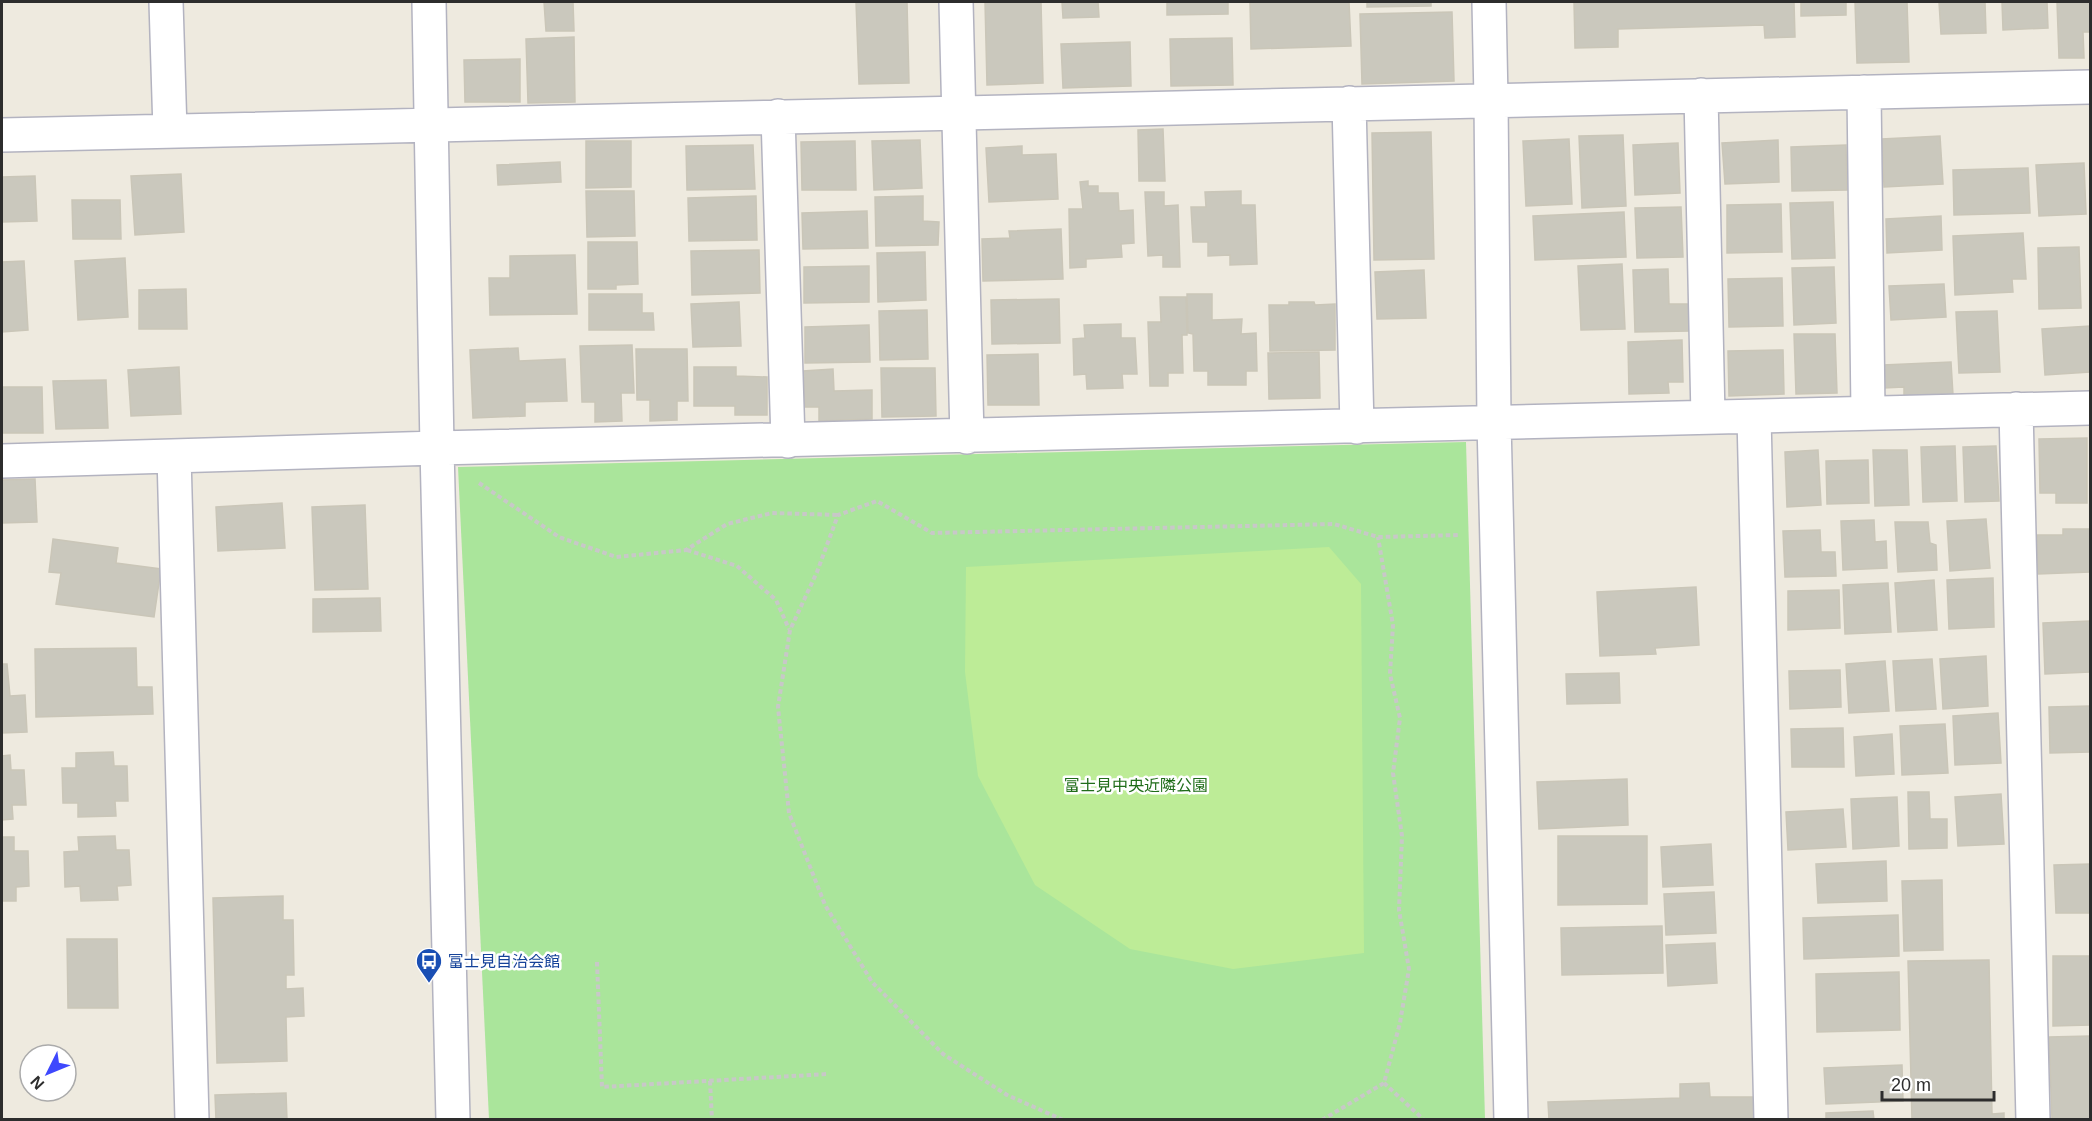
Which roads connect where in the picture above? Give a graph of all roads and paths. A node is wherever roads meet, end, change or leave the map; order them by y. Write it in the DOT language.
graph roads {
  1 [pos="166,2"];
  2 [pos="429,2"];
  3 [pos="956,2"];
  4 [pos="1489,2"];
  5 [pos="2091,87"];
  6 [pos="1864,92"];
  7 [pos="1701,95"];
  8 [pos="1491,100"];
  9 [pos="1349,103"];
  10 [pos="957,112"];
  11 [pos="778,116"];
  12 [pos="432,124"];
  13 [pos="170,130"];
  14 [pos="2,135"];
  15 [pos="2091,408"];
  16 [pos="2016,409"];
  17 [pos="1868,412"];
  18 [pos="1708,417"];
  19 [pos="1754,417"];
  20 [pos="1494,422"];
  21 [pos="1357,427"];
  22 [pos="967,437"];
  23 [pos="788,441"];
  24 [pos="437,448"];
  25 [pos="174,456"];
  26 [pos="2,461"];
  27 [pos="479,483"];
  28 [pos="838,515"];
  29 [pos="1465,534"];
  30 [pos="1378,537"];
  31 [pos="686,550"];
  32 [pos="790,630"];
  33 [pos="597,962"];
  34 [pos="828,1074"];
  35 [pos="710,1081"];
  36 [pos="1384,1083"];
  37 [pos="192,1119"];
  38 [pos="453,1119"];
  39 [pos="712,1119"];
  40 [pos="1063,1119"];
  41 [pos="1322,1119"];
  42 [pos="1424,1119"];
  43 [pos="1511,1119"];
  44 [pos="1771,1119"];
  45 [pos="2033,1119"];
  1 -- 13 [label="street"];
  2 -- 12 [label="street"];
  3 -- 10 [label="street"];
  4 -- 8 [label="street"];
  5 -- 6 [label="street"];
  6 -- 7 [label="street"];
  6 -- 17 [label="street"];
  7 -- 8 [label="street"];
  7 -- 18 [label="street"];
  8 -- 9 [label="street"];
  8 -- 20 [label="street"];
  9 -- 10 [label="street"];
  9 -- 21 [label="street"];
  10 -- 11 [label="street"];
  10 -- 22 [label="street"];
  11 -- 12 [label="street"];
  11 -- 23 [label="street"];
  12 -- 13 [label="street"];
  12 -- 24 [label="street"];
  13 -- 14 [label="street"];
  15 -- 16 [label="street"];
  16 -- 17 [label="street"];
  16 -- 45 [label="street"];
  17 -- 19 [label="street"];
  18 -- 19 [label="street"];
  18 -- 20 [label="street"];
  19 -- 44 [label="street"];
  20 -- 21 [label="street"];
  20 -- 43 [label="street"];
  21 -- 22 [label="street"];
  22 -- 23 [label="street"];
  23 -- 24 [label="street"];
  24 -- 25 [label="street"];
  24 -- 38 [label="street"];
  25 -- 26 [label="street"];
  25 -- 37 [label="street"];
  27 -- 31 [label="path"];
  28 -- 30 [label="path"];
  28 -- 31 [label="path"];
  28 -- 32 [label="path"];
  29 -- 30 [label="path"];
  30 -- 36 [label="path"];
  31 -- 32 [label="path"];
  32 -- 40 [label="path"];
  33 -- 35 [label="path"];
  34 -- 35 [label="path"];
  35 -- 39 [label="path"];
  36 -- 41 [label="path"];
  36 -- 42 [label="path"];
}
